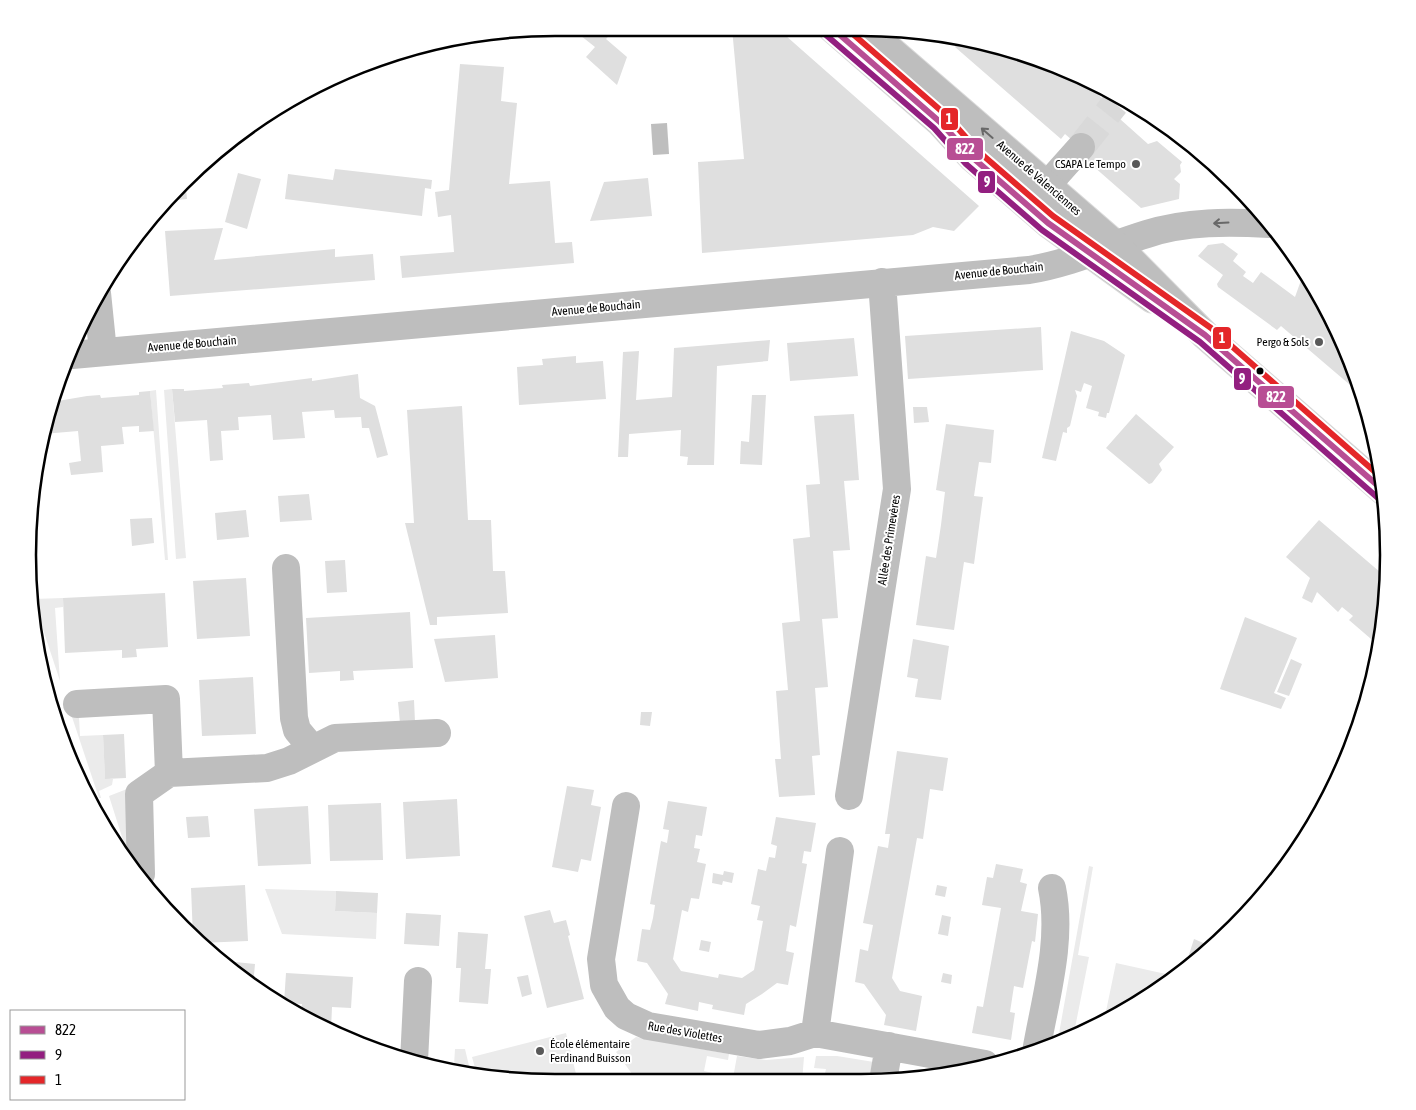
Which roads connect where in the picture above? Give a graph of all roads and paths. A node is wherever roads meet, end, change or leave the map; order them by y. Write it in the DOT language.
graph roads {
  1 [pos="841,36"];
  2 [pos="876,36"];
  3 [pos="1080,147"];
  4 [pos="1048,186"];
  5 [pos="1028,206"];
  6 [pos="1260,223"];
  7 [pos="1116,245"];
  8 [pos="1089,254"];
  9 [pos="882,282"];
  10 [pos="98,310"];
  11 [pos="1205,336"];
  12 [pos="102,352"];
  13 [pos="77,355"];
  14 [pos="1374,483"];
  15 [pos="286,568"];
  16 [pos="77,704"];
  17 [pos="437,733"];
  18 [pos="312,748"];
  19 [pos="170,773"];
  20 [pos="849,796"];
  21 [pos="626,806"];
  22 [pos="840,851"];
  23 [pos="141,868"];
  24 [pos="1052,888"];
  25 [pos="418,981"];
  26 [pos="815,1033"];
  27 [pos="1038,1042"];
  28 [pos="889,1046"];
  29 [pos="414,1054"];
  30 [pos="972,1062"];
  31 [pos="884,1073"];
  1 -- 5 [label="street, Avenue de Valenciennes"];
  4 -- 2 [label="street, Avenue de Valenciennes, one-way"];
  3 -- 4 [label="street"];
  4 -- 5 [label="street"];
  4 -- 7 [label="street, Avenue de Valenciennes"];
  5 -- 8 [label="street, Avenue de Valenciennes"];
  6 -- 7 [label="street, Avenue de Bouchain, one-way"];
  7 -- 8 [label="street, Avenue de Bouchain"];
  7 -- 11 [label="street, Avenue de Valenciennes"];
  8 -- 9 [label="street, Avenue de Bouchain"];
  8 -- 11 [label="street, Avenue de Valenciennes"];
  9 -- 12 [label="street, Avenue de Bouchain"];
  9 -- 20 [label="street, Allée des Primevères"];
  10 -- 12 [label="street"];
  11 -- 14 [label="street, Avenue de Valenciennes"];
  12 -- 13 [label="street, Avenue de Bouchain"];
  15 -- 18 [label="street"];
  16 -- 19 [label="street"];
  17 -- 18 [label="street"];
  18 -- 19 [label="street"];
  19 -- 23 [label="street"];
  21 -- 26 [label="street, Rue des Violettes"];
  22 -- 26 [label="street"];
  24 -- 27 [label="street"];
  25 -- 29 [label="street"];
  26 -- 28 [label="street, Rue des Violettes"];
  28 -- 30 [label="street, Rue des Violettes"];
  28 -- 31 [label="street"];
}
